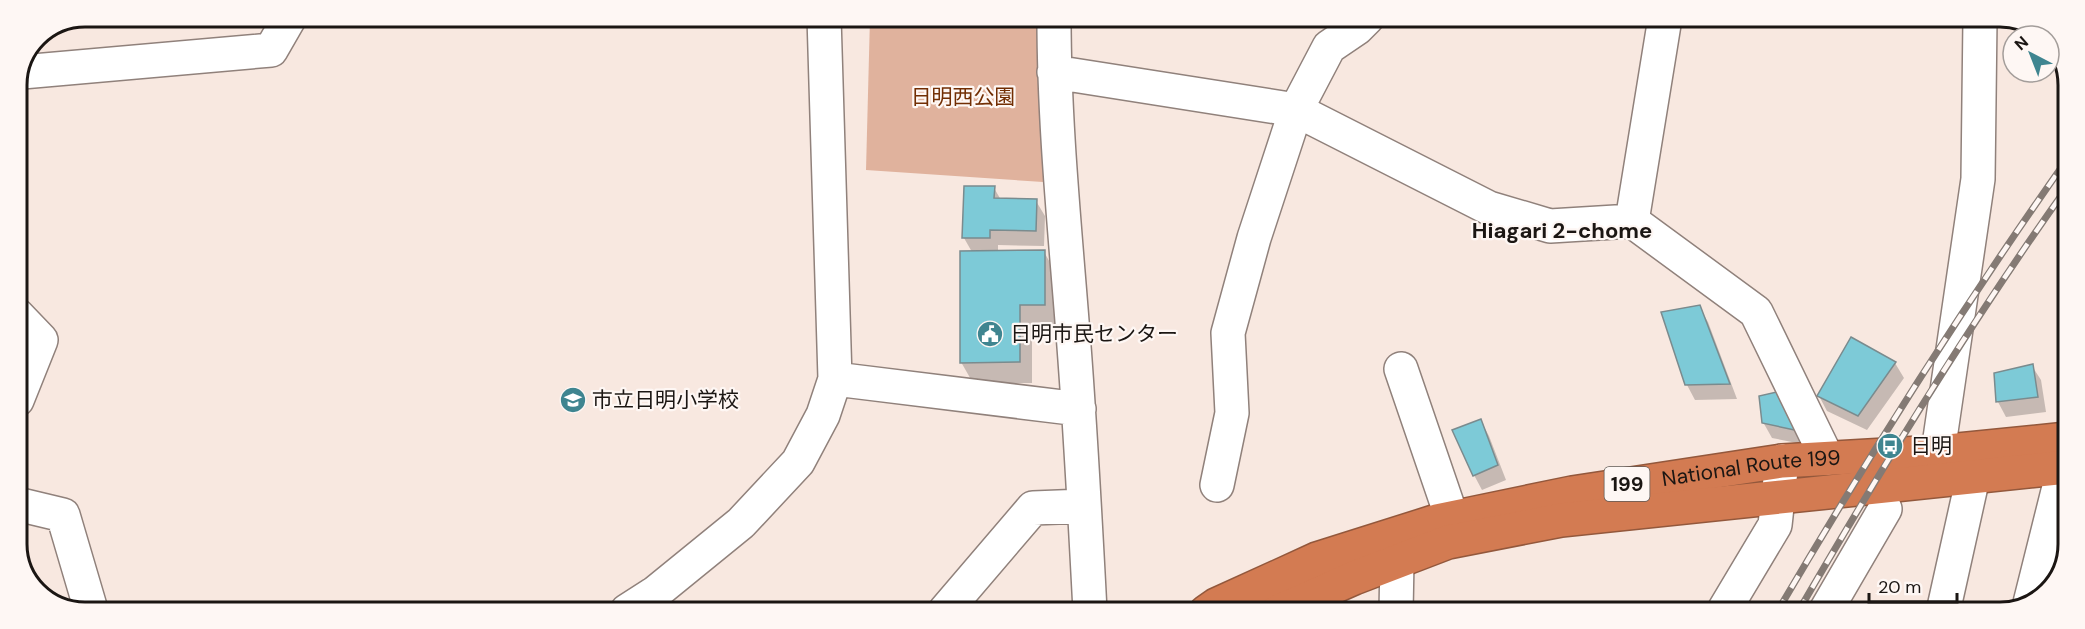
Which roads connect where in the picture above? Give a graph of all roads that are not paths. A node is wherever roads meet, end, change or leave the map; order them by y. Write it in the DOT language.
graph roads {
  1 [pos="284,27"];
  2 [pos="824,27"];
  3 [pos="1054,27"];
  4 [pos="1358,27"];
  5 [pos="1664,27"];
  6 [pos="1980,27"];
  7 [pos="28,71"];
  8 [pos="1054,72"];
  9 [pos="1296,110"];
  10 [pos="1632,221"];
  11 [pos="27,325"];
  12 [pos="1401,369"];
  13 [pos="27,375"];
  14 [pos="835,380"];
  15 [pos="1079,409"];
  16 [pos="1938,452"];
  17 [pos="2058,457"];
  18 [pos="1827,458"];
  19 [pos="2058,459"];
  20 [pos="1782,461"];
  21 [pos="1973,477"];
  22 [pos="1217,485"];
  23 [pos="2058,489"];
  24 [pos="1778,497"];
  25 [pos="27,506"];
  26 [pos="1084,506"];
  27 [pos="1885,508"];
  28 [pos="1452,518"];
  29 [pos="1397,561"];
  30 [pos="2033,592"];
  31 [pos="88,602"];
  32 [pos="642,602"];
  33 [pos="953,602"];
  34 [pos="1089,602"];
  35 [pos="1223,602"];
  36 [pos="1299,602"];
  37 [pos="1396,602"];
  38 [pos="1729,602"];
  39 [pos="1832,602"];
  40 [pos="1945,602"];
  1 -- 7 [label="street"];
  2 -- 14 [label="street"];
  3 -- 8 [label="street"];
  4 -- 9 [label="street"];
  5 -- 10 [label="street"];
  6 -- 16 [label="street"];
  8 -- 9 [label="street"];
  8 -- 15 [label="street"];
  9 -- 10 [label="street"];
  9 -- 22 [label="street"];
  10 -- 18 [label="street"];
  11 -- 13 [label="street"];
  12 -- 28 [label="street"];
  14 -- 15 [label="street"];
  14 -- 32 [label="street"];
  15 -- 26 [label="street"];
  16 -- 17 [label="highway, National Route 199 / 199"];
  16 -- 18 [label="highway, National Route 199 / 199"];
  16 -- 21 [label="street"];
  18 -- 20 [label="highway, National Route 199 / 199"];
  19 -- 21 [label="highway, National Route 199 / 199"];
  20 -- 24 [label="street"];
  20 -- 28 [label="highway, National Route 199 / 199"];
  21 -- 24 [label="highway, National Route 199 / 199"];
  21 -- 40 [label="street"];
  23 -- 30 [label="street"];
  24 -- 29 [label="highway, National Route 199 / 199"];
  24 -- 38 [label="street"];
  25 -- 31 [label="street"];
  26 -- 33 [label="street"];
  26 -- 34 [label="street"];
  27 -- 39 [label="street"];
  28 -- 35 [label="highway, National Route 199 / 199"];
  29 -- 36 [label="highway, National Route 199 / 199"];
  29 -- 37 [label="street"];
}
